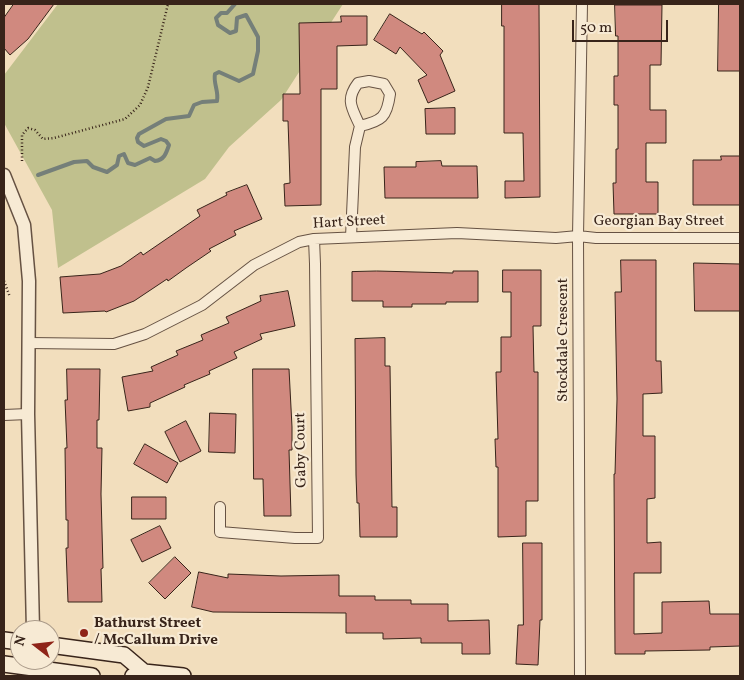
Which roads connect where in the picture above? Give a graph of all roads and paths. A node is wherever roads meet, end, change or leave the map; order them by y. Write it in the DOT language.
graph roads {
  1 [pos="168,4"];
  2 [pos="582,4"];
  3 [pos="360,126"];
  4 [pos="22,161"];
  5 [pos="4,175"];
  6 [pos="578,236"];
  7 [pos="351,237"];
  8 [pos="740,238"];
  9 [pos="314,239"];
  10 [pos="4,281"];
  11 [pos="10,297"];
  12 [pos="29,343"];
  13 [pos="28,414"];
  14 [pos="4,415"];
  15 [pos="220,507"];
  16 [pos="33,620"];
  17 [pos="60,645"];
  18 [pos="46,670"];
  19 [pos="139,674"];
  20 [pos="92,676"];
  21 [pos="183,676"];
  22 [pos="580,676"];
  1 -- 4 [label="path"];
  2 -- 6 [label="street, Stockdale Crescent"];
  3 -- 3 [label="street"];
  3 -- 7 [label="street"];
  5 -- 12 [label="street"];
  6 -- 7 [label="street, Hart Street"];
  6 -- 8 [label="street, Georgian Bay Street"];
  6 -- 22 [label="street, Stockdale Crescent"];
  7 -- 9 [label="street, Hart Street"];
  9 -- 12 [label="street, Hart Street"];
  9 -- 15 [label="street, Gaby Court"];
  10 -- 11 [label="path"];
  12 -- 13 [label="street"];
  13 -- 14 [label="street"];
  13 -- 16 [label="street"];
  17 -- 19 [label="main road"];
  18 -- 20 [label="main road"];
  19 -- 21 [label="main road"];
}
